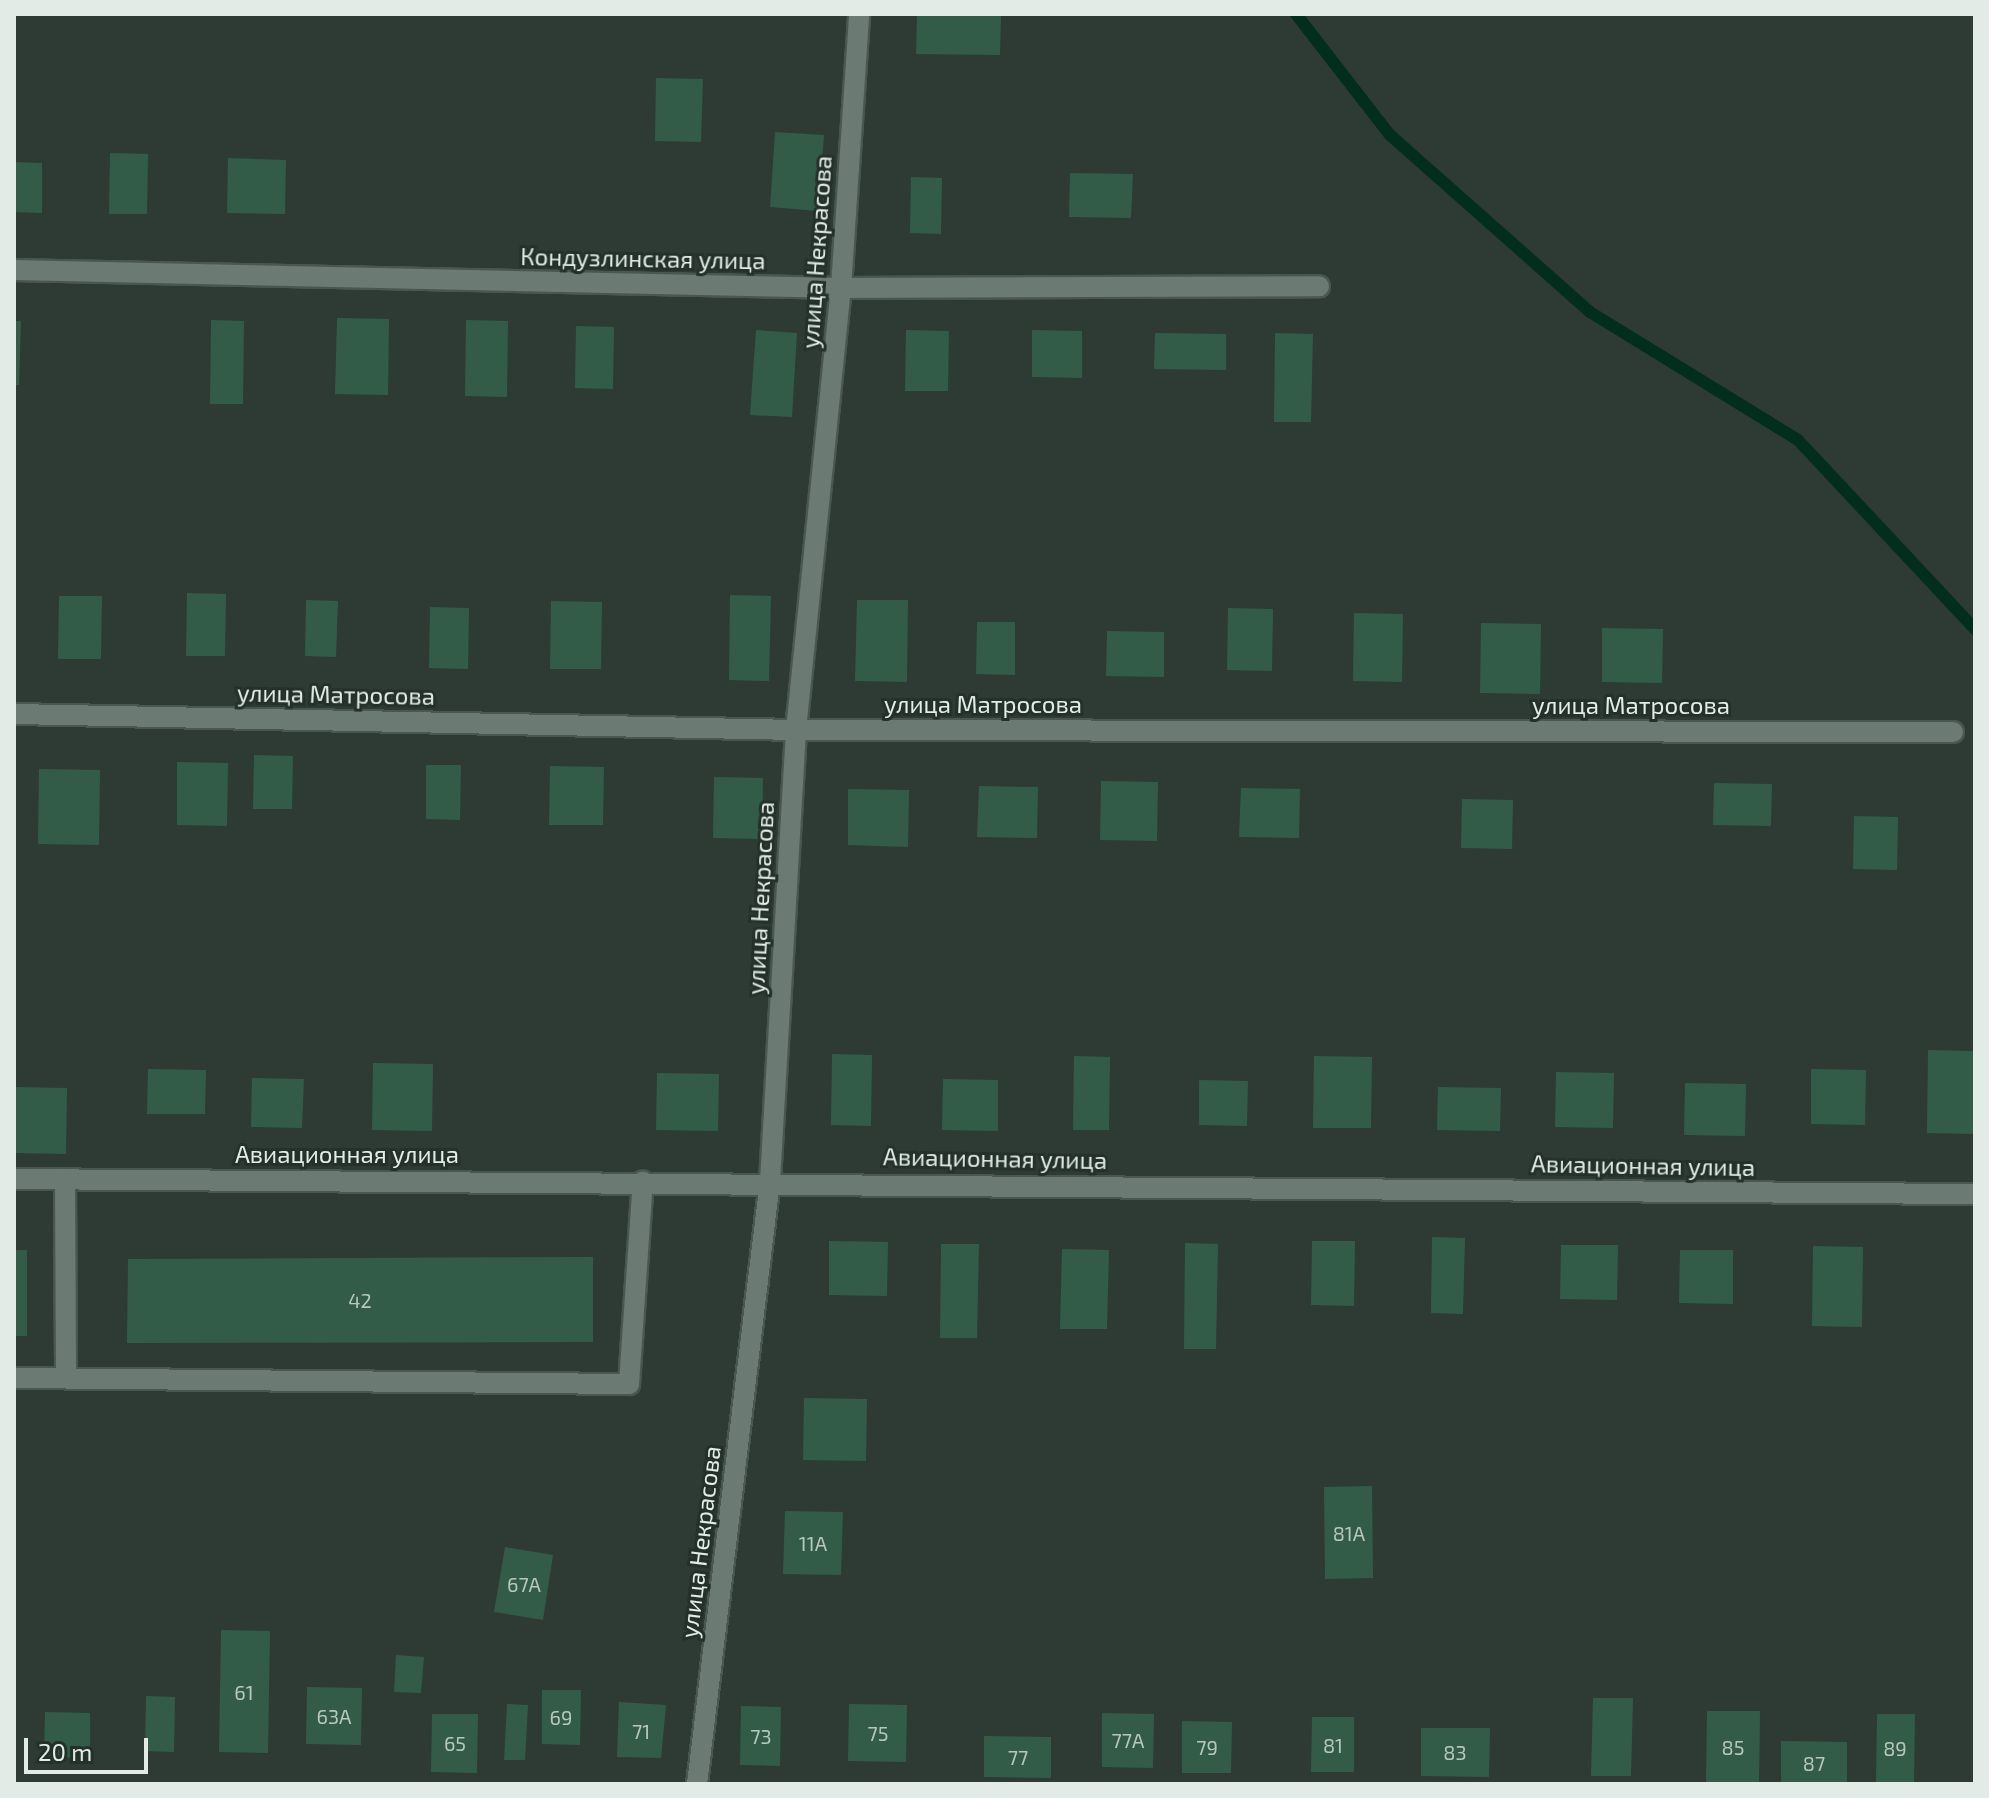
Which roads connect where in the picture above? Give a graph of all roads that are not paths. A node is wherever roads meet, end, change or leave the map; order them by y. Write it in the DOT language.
graph roads {
  1 [pos="859,14"];
  2 [pos="14,270"];
  3 [pos="1319,286"];
  4 [pos="841,288"];
  5 [pos="14,714"];
  6 [pos="796,730"];
  7 [pos="1953,732"];
  8 [pos="14,1179"];
  9 [pos="65,1179"];
  10 [pos="643,1181"];
  11 [pos="770,1181"];
  12 [pos="1975,1194"];
  13 [pos="66,1376"];
  14 [pos="14,1378"];
  15 [pos="697,1784"];
  1 -- 4 [label="street, улица Некрасова"];
  2 -- 4 [label="street, Кондузлинская улица"];
  3 -- 4 [label="street, Кондузлинская улица"];
  4 -- 6 [label="street, улица Некрасова"];
  5 -- 6 [label="street, улица Матросова"];
  6 -- 7 [label="street, улица Матросова"];
  6 -- 11 [label="street, улица Некрасова"];
  8 -- 9 [label="street, Авиационная улица"];
  9 -- 10 [label="street, Авиационная улица"];
  9 -- 13 [label="street"];
  10 -- 11 [label="street, Авиационная улица"];
  10 -- 13 [label="street"];
  11 -- 12 [label="street, Авиационная улица"];
  11 -- 15 [label="street, улица Некрасова"];
  13 -- 14 [label="street"];
}
